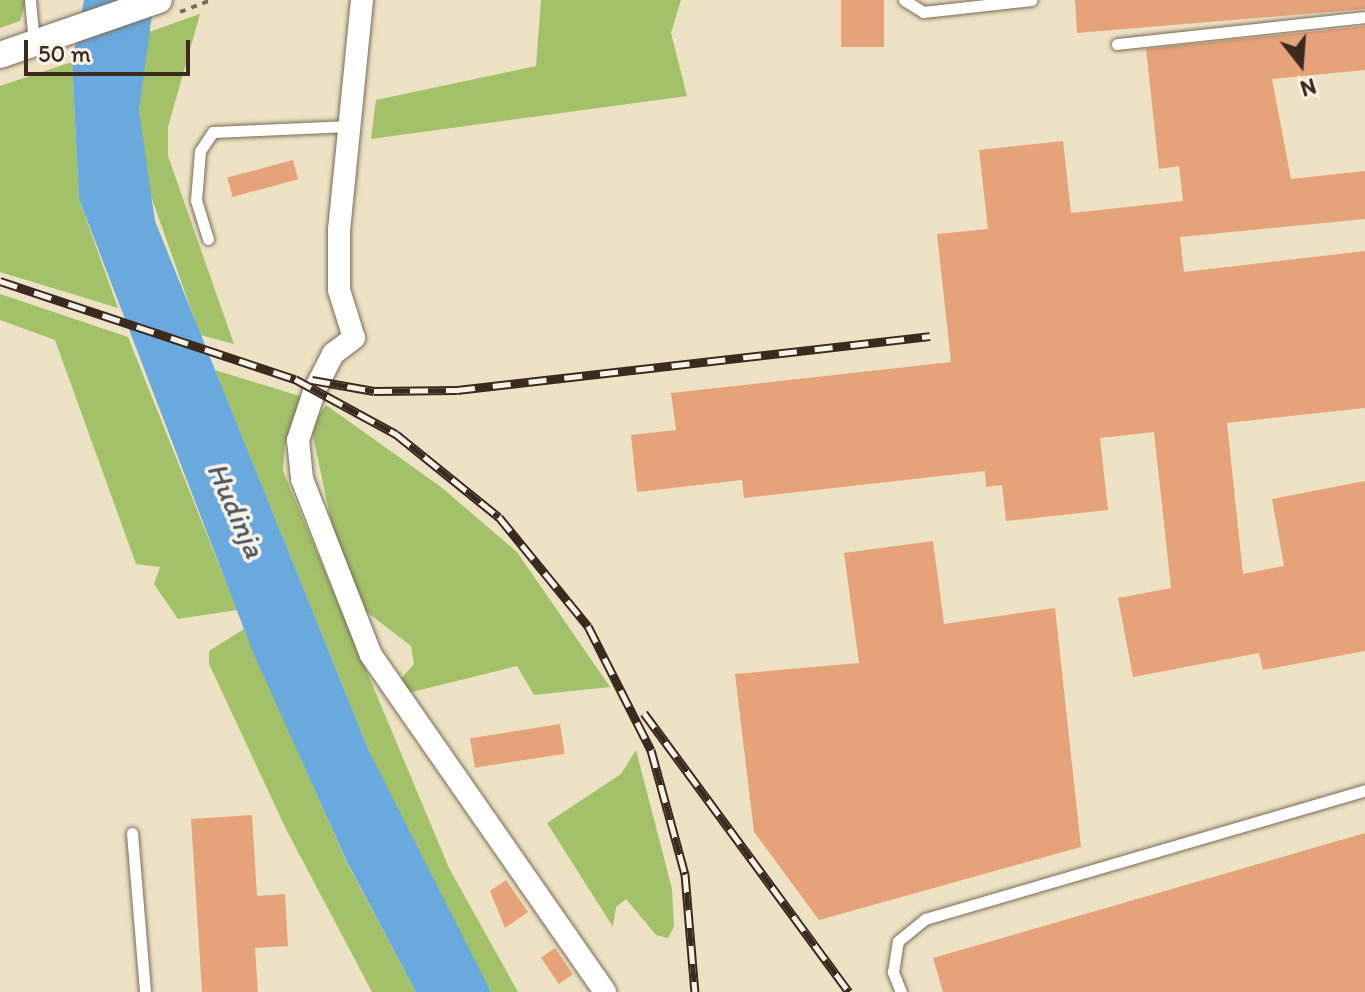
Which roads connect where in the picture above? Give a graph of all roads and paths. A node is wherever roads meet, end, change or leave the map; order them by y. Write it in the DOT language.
graph roads {
  1 [pos="30,0"];
  2 [pos="159,0"];
  3 [pos="211,0"];
  4 [pos="362,0"];
  5 [pos="904,0"];
  6 [pos="1031,0"];
  7 [pos="189,9"];
  8 [pos="1365,17"];
  9 [pos="39,41"];
  10 [pos="1117,44"];
  11 [pos="0,55"];
  12 [pos="350,126"];
  13 [pos="208,239"];
  14 [pos="1365,790"];
  15 [pos="132,833"];
  16 [pos="145,992"];
  17 [pos="605,992"];
  18 [pos="901,992"];
  1 -- 9 [label="lane"];
  2 -- 9 [label="street"];
  3 -- 7 [label="path"];
  4 -- 12 [label="street"];
  5 -- 6 [label="lane"];
  8 -- 10 [label="lane"];
  9 -- 11 [label="street"];
  12 -- 13 [label="lane"];
  12 -- 17 [label="street"];
  14 -- 18 [label="lane"];
  15 -- 16 [label="lane"];
}
